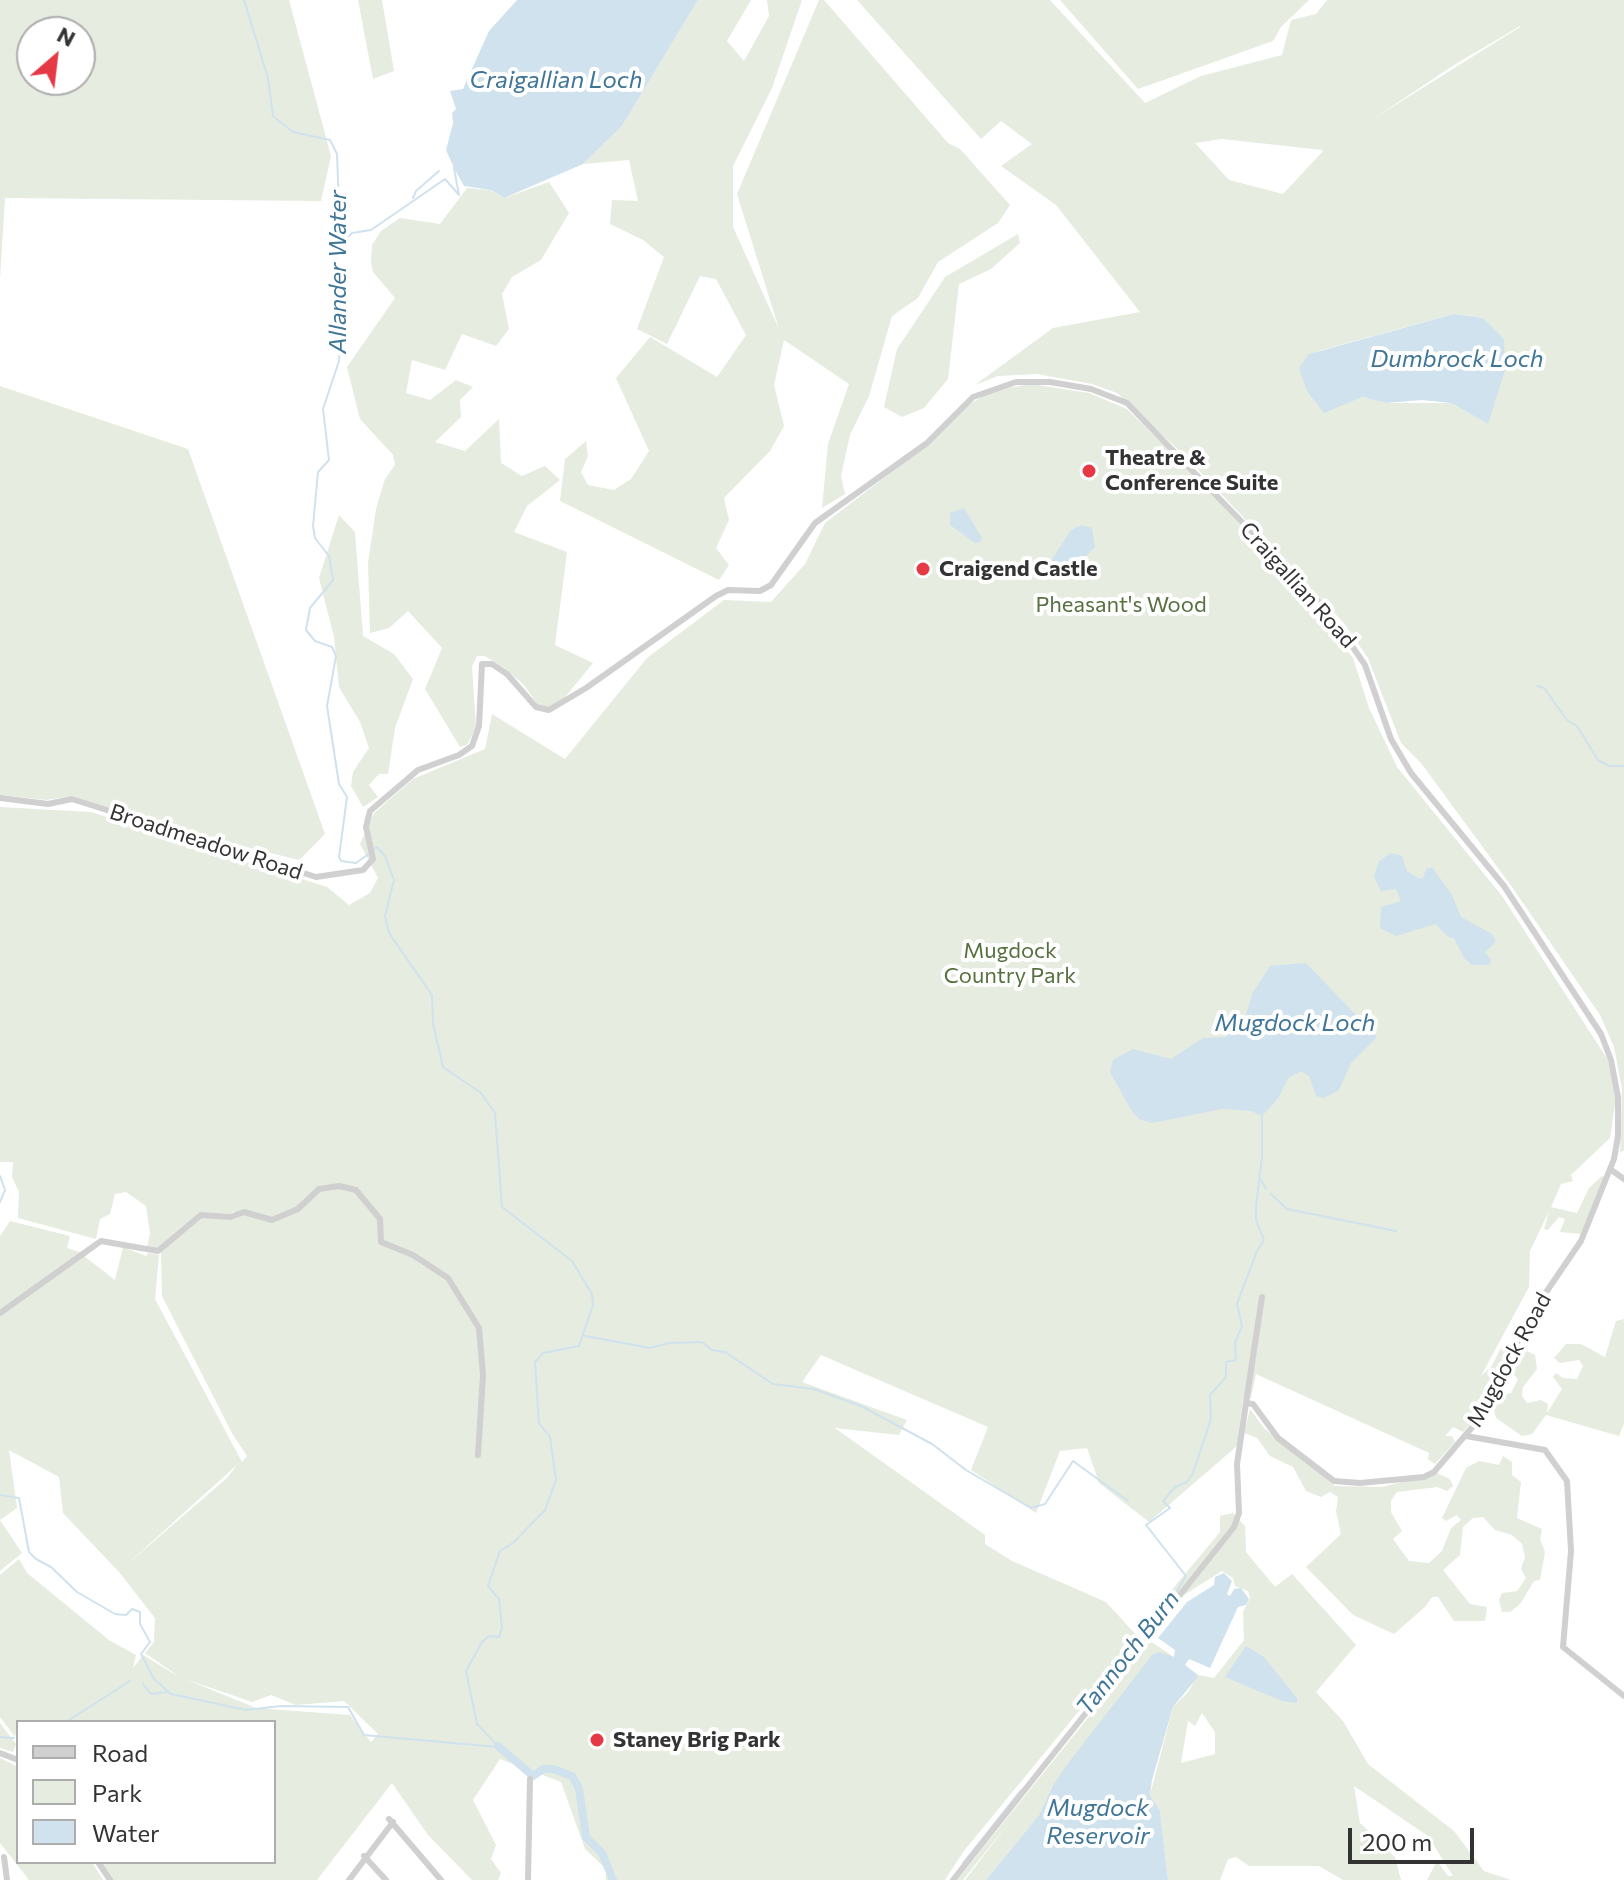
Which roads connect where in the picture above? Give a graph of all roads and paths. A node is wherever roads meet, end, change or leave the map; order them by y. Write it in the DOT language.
graph roads {
  1 [pos="689,613"];
  2 [pos="0,798"];
  3 [pos="1624,1158"];
  4 [pos="1614,1159"];
  5 [pos="1610,1169"];
  6 [pos="1624,1179"];
  7 [pos="1262,1297"];
  8 [pos="0,1313"];
  9 [pos="1246,1403"];
  10 [pos="1474,1425"];
  11 [pos="1466,1436"];
  12 [pos="1478,1437"];
  13 [pos="478,1455"];
  14 [pos="1624,1696"];
  15 [pos="530,1779"];
  16 [pos="364,1856"];
  17 [pos="4,1857"];
  18 [pos="7,1880"];
  19 [pos="349,1880"];
  20 [pos="386,1880"];
  21 [pos="441,1880"];
  22 [pos="528,1880"];
  23 [pos="953,1880"];
  1 -- 2 [label="street, Broadmeadow Road"];
  1 -- 4 [label="street, Craigallian Road"];
  3 -- 4 [label="street"];
  4 -- 5 [label="street, Craigallian Road"];
  5 -- 6 [label="street"];
  5 -- 10 [label="street, Mugdock Road"];
  7 -- 9 [label="street"];
  8 -- 13 [label="street"];
  9 -- 11 [label="street, Mugdock Road"];
  9 -- 23 [label="street"];
  10 -- 11 [label="street, Mugdock Road"];
  10 -- 12 [label="street"];
  11 -- 12 [label="street"];
  12 -- 14 [label="street"];
  15 -- 22 [label="street"];
  16 -- 19 [label="street"];
  16 -- 20 [label="street"];
  16 -- 21 [label="street"];
  17 -- 18 [label="street"];
}
